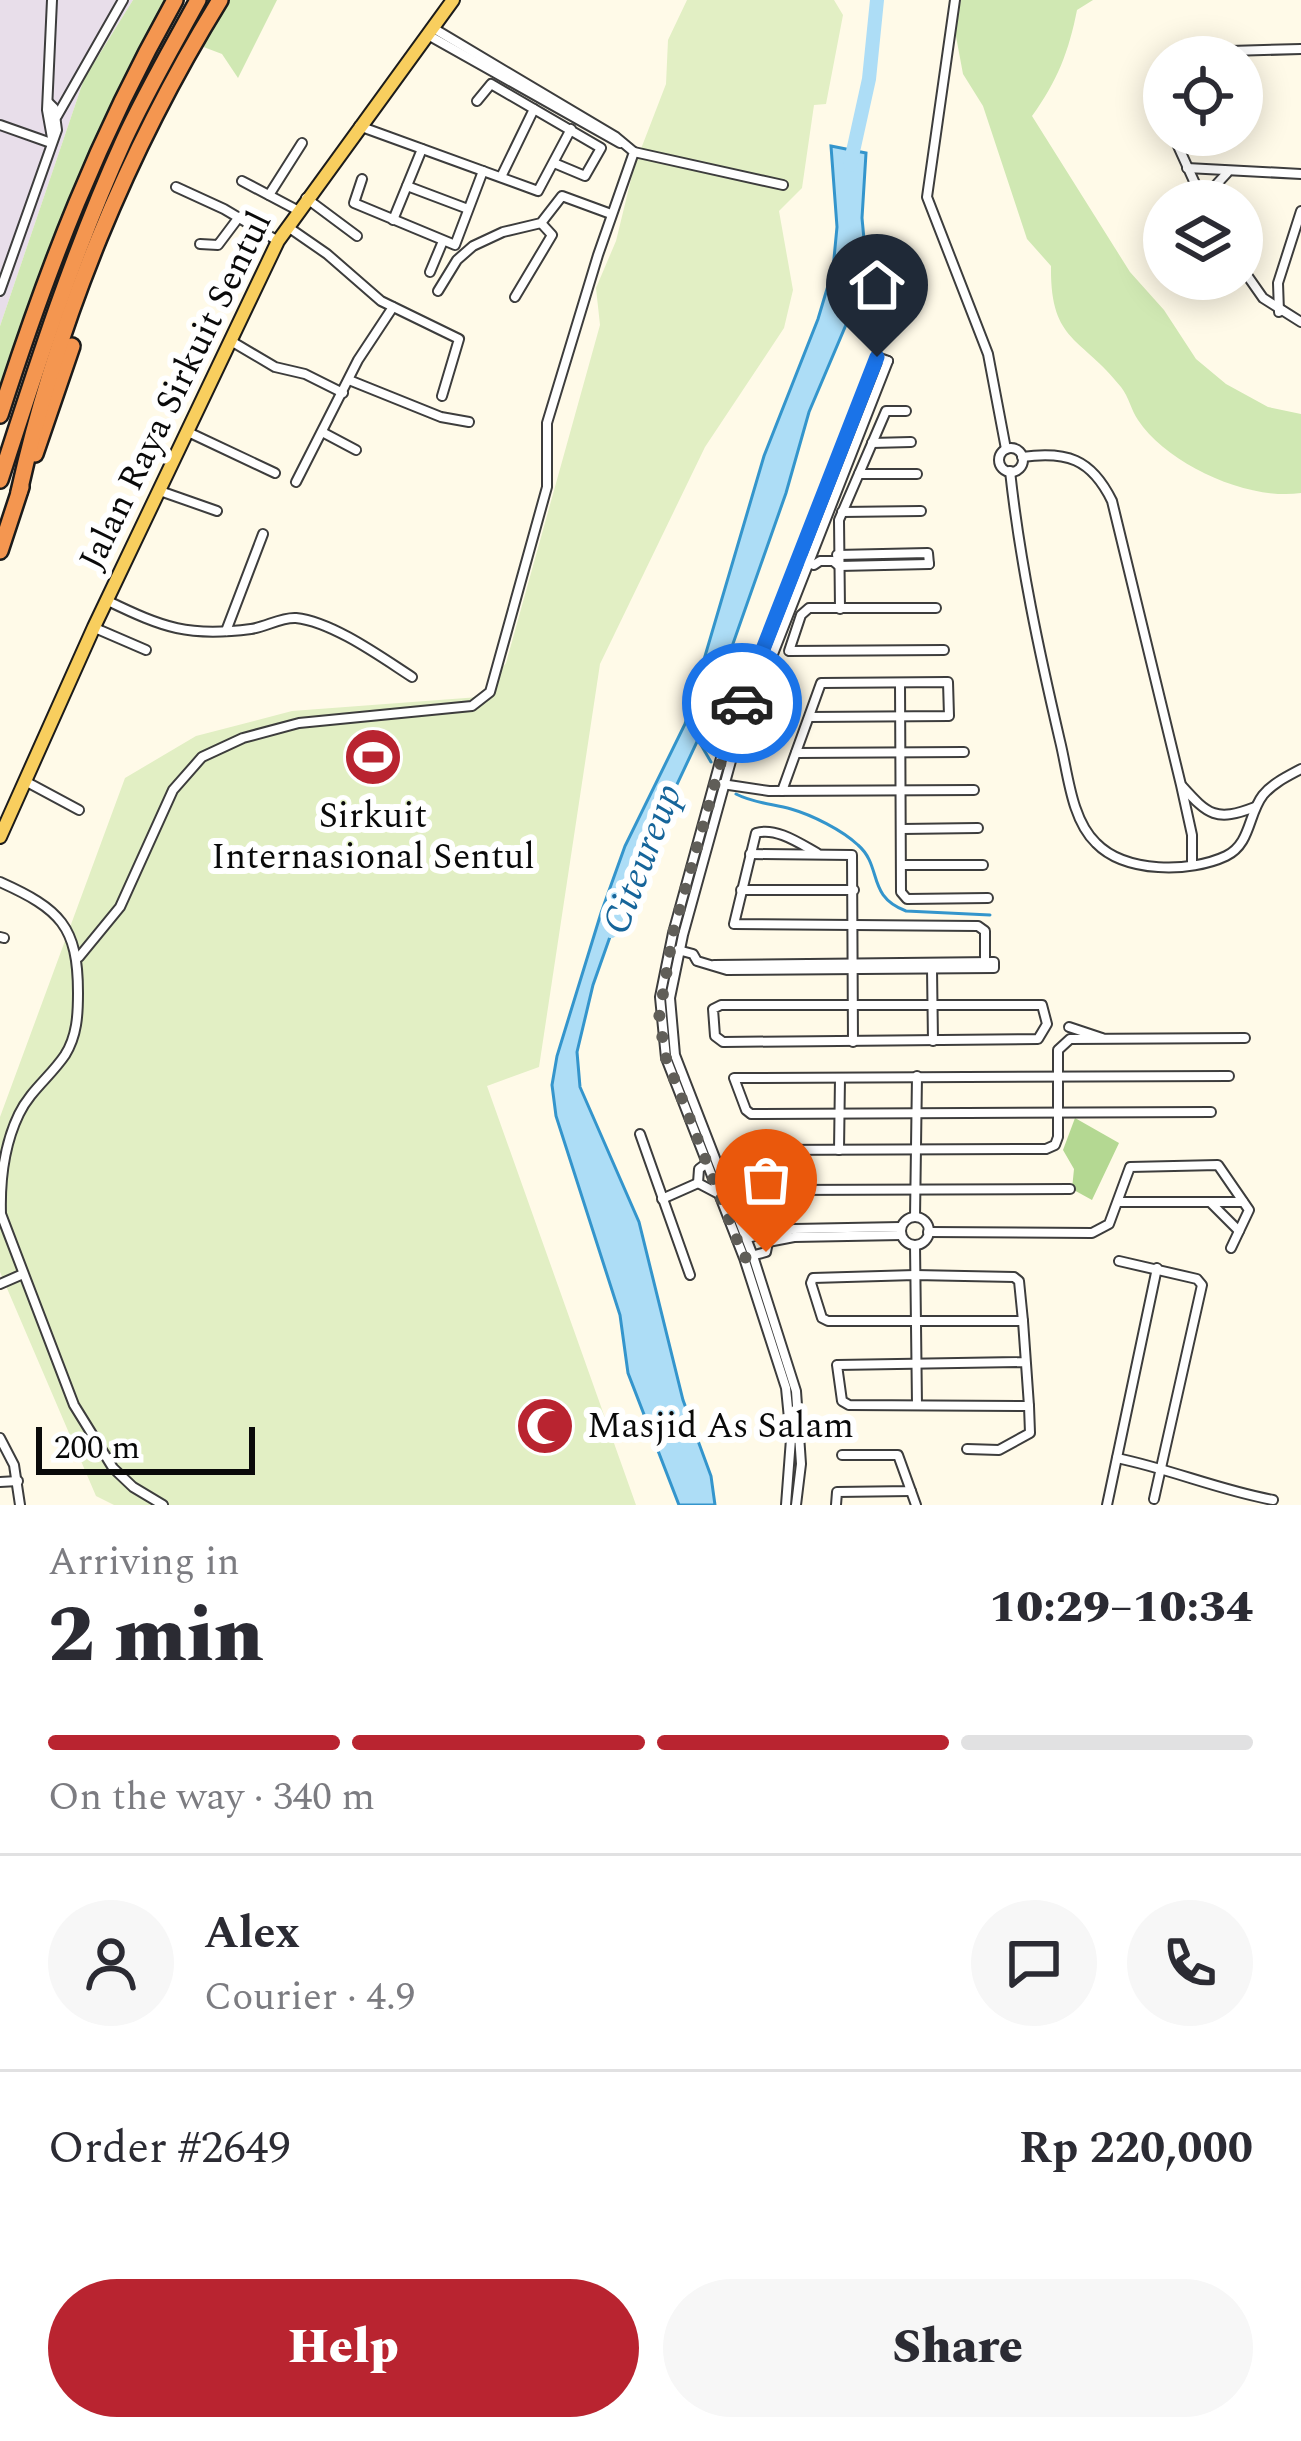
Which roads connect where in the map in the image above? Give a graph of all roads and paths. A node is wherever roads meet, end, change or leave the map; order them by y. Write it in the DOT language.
graph roads {
  1 [pos="52,0"];
  2 [pos="123,0"];
  3 [pos="175,0"];
  4 [pos="198,0"];
  5 [pos="220,0"];
  6 [pos="453,0"];
  7 [pos="955,0"];
  8 [pos="430,32"];
  9 [pos="1301,49"];
  10 [pos="1263,50"];
  11 [pos="477,101"];
  12 [pos="49,103"];
  13 [pos="534,109"];
  14 [pos="57,116"];
  15 [pos="0,125"];
  16 [pos="358,126"];
  17 [pos="571,129"];
  18 [pos="52,141"];
  19 [pos="302,143"];
  20 [pos="422,149"];
  21 [pos="634,152"];
  22 [pos="1182,156"];
  23 [pos="554,163"];
  24 [pos="1187,168"];
  25 [pos="482,171"];
  26 [pos="1228,172"];
  27 [pos="1300,173"];
  28 [pos="500,178"];
  29 [pos="362,179"];
  30 [pos="1193,180"];
  31 [pos="1221,180"];
  32 [pos="242,182"];
  33 [pos="783,185"];
  34 [pos="407,186"];
  35 [pos="176,187"];
  36 [pos="269,195"];
  37 [pos="306,198"];
  38 [pos="468,208"];
  39 [pos="297,210"];
  40 [pos="1301,211"];
  41 [pos="611,214"];
  42 [pos="239,217"];
  43 [pos="393,220"];
  44 [pos="541,223"];
  45 [pos="286,226"];
  46 [pos="356,236"];
  47 [pos="278,241"];
  48 [pos="443,241"];
  49 [pos="200,244"];
  50 [pos="430,272"];
  51 [pos="1278,283"];
  52 [pos="1263,288"];
  53 [pos="0,291"];
  54 [pos="438,291"];
  55 [pos="1263,296"];
  56 [pos="515,297"];
  57 [pos="393,307"];
  58 [pos="1280,312"];
  59 [pos="1301,322"];
  60 [pos="229,340"];
  61 [pos="350,380"];
  62 [pos="344,393"];
  63 [pos="442,396"];
  64 [pos="906,411"];
  65 [pos="0,415"];
  66 [pos="469,422"];
  67 [pos="187,431"];
  68 [pos="324,433"];
  69 [pos="872,442"];
  70 [pos="910,442"];
  71 [pos="1006,449"];
  72 [pos="356,450"];
  73 [pos="1022,457"];
  74 [pos="1010,471"];
  75 [pos="275,473"];
  76 [pos="859,474"];
  77 [pos="917,474"];
  78 [pos="0,481"];
  79 [pos="296,482"];
  80 [pos="160,490"];
  81 [pos="217,511"];
  82 [pos="921,511"];
  83 [pos="842,512"];
  84 [pos="263,534"];
  85 [pos="807,550"];
  86 [pos="0,551"];
  87 [pos="802,561"];
  88 [pos="820,561"];
  89 [pos="836,561"];
  90 [pos="108,601"];
  91 [pos="936,608"];
  92 [pos="840,609"];
  93 [pos="94,627"];
  94 [pos="226,631"];
  95 [pos="146,650"];
  96 [pos="944,650"];
  97 [pos="412,677"];
  98 [pos="901,683"];
  99 [pos="809,717"];
  100 [pos="901,717"];
  101 [pos="901,752"];
  102 [pos="964,752"];
  103 [pos="796,753"];
  104 [pos="1301,769"];
  105 [pos="723,771"];
  106 [pos="24,780"];
  107 [pos="720,783"];
  108 [pos="745,784"];
  109 [pos="1181,785"];
  110 [pos="974,790"];
  111 [pos="782,791"];
  112 [pos="901,791"];
  113 [pos="1257,807"];
  114 [pos="79,810"];
  115 [pos="978,828"];
  116 [pos="901,829"];
  117 [pos="0,837"];
  118 [pos="751,854"];
  119 [pos="817,854"];
  120 [pos="1192,864"];
  121 [pos="901,865"];
  122 [pos="983,865"];
  123 [pos="0,882"];
  124 [pos="741,890"];
  125 [pos="854,890"];
  126 [pos="988,898"];
  127 [pos="853,926"];
  128 [pos="675,950"];
  129 [pos="79,957"];
  130 [pos="697,961"];
  131 [pos="672,962"];
  132 [pos="932,965"];
  133 [pos="853,966"];
  134 [pos="853,1005"];
  135 [pos="932,1005"];
  136 [pos="1069,1027"];
  137 [pos="1245,1039"];
  138 [pos="1110,1040"];
  139 [pos="933,1041"];
  140 [pos="853,1042"];
  141 [pos="917,1076"];
  142 [pos="1229,1076"];
  143 [pos="1057,1077"];
  144 [pos="840,1078"];
  145 [pos="916,1112"];
  146 [pos="1210,1112"];
  147 [pos="839,1114"];
  148 [pos="1057,1115"];
  149 [pos="640,1135"];
  150 [pos="839,1150"];
  151 [pos="916,1150"];
  152 [pos="706,1163"];
  153 [pos="698,1183"];
  154 [pos="915,1187"];
  155 [pos="1070,1189"];
  156 [pos="718,1193"];
  157 [pos="662,1198"];
  158 [pos="1119,1202"];
  159 [pos="1210,1202"];
  160 [pos="1243,1202"];
  161 [pos="915,1217"];
  162 [pos="901,1231"];
  163 [pos="1239,1231"];
  164 [pos="928,1232"];
  165 [pos="742,1240"];
  166 [pos="767,1240"];
  167 [pos="915,1245"];
  168 [pos="1231,1248"];
  169 [pos="749,1257"];
  170 [pos="1119,1261"];
  171 [pos="1157,1268"];
  172 [pos="23,1274"];
  173 [pos="690,1275"];
  174 [pos="915,1275"];
  175 [pos="0,1284"];
  176 [pos="916,1318"];
  177 [pos="1023,1321"];
  178 [pos="1025,1362"];
  179 [pos="916,1363"];
  180 [pos="917,1406"];
  181 [pos="1029,1406"];
  182 [pos="0,1438"];
  183 [pos="967,1449"];
  184 [pos="842,1455"];
  185 [pos="1117,1458"];
  186 [pos="1164,1467"];
  187 [pos="18,1481"];
  188 [pos="0,1482"];
  189 [pos="911,1491"];
  190 [pos="1154,1498"];
  191 [pos="1273,1500"];
  192 [pos="20,1505"];
  193 [pos="163,1505"];
  194 [pos="786,1505"];
  195 [pos="796,1505"];
  196 [pos="836,1505"];
  197 [pos="916,1505"];
  198 [pos="1107,1505"];
  1 -- 12 [label="street"];
  2 -- 14 [label="street"];
  3 -- 65 [label="highway"];
  4 -- 78 [label="highway"];
  5 -- 86 [label="highway"];
  6 -- 8 [label="main road, Jalan Raya Sirkuit Sentul"];
  7 -- 71 [label="street"];
  8 -- 16 [label="main road, Jalan Raya Sirkuit Sentul"];
  8 -- 21 [label="street"];
  9 -- 10 [label="street"];
  11 -- 13 [label="street"];
  12 -- 14 [label="street"];
  12 -- 18 [label="street"];
  13 -- 17 [label="street"];
  13 -- 28 [label="street"];
  14 -- 18 [label="street"];
  15 -- 18 [label="street"];
  16 -- 20 [label="street"];
  16 -- 37 [label="main road, Jalan Raya Sirkuit Sentul"];
  17 -- 23 [label="street"];
  17 -- 23 [label="street"];
  18 -- 53 [label="street"];
  19 -- 36 [label="street"];
  20 -- 25 [label="street"];
  20 -- 34 [label="street"];
  21 -- 33 [label="street"];
  21 -- 41 [label="street"];
  22 -- 24 [label="street"];
  23 -- 28 [label="street"];
  24 -- 26 [label="street"];
  24 -- 30 [label="street"];
  25 -- 28 [label="street"];
  25 -- 38 [label="street"];
  26 -- 27 [label="street"];
  26 -- 31 [label="street"];
  29 -- 43 [label="street"];
  32 -- 36 [label="street"];
  34 -- 38 [label="street"];
  34 -- 43 [label="street"];
  35 -- 42 [label="street"];
  36 -- 39 [label="street"];
  37 -- 39 [label="main road, Jalan Raya Sirkuit Sentul"];
  37 -- 46 [label="street"];
  38 -- 48 [label="street"];
  39 -- 45 [label="main road, Jalan Raya Sirkuit Sentul"];
  40 -- 51 [label="street"];
  41 -- 44 [label="street"];
  41 -- 129 [label="street"];
  42 -- 47 [label="street"];
  42 -- 49 [label="street"];
  43 -- 48 [label="street"];
  44 -- 54 [label="street"];
  44 -- 56 [label="street"];
  45 -- 47 [label="main road, Jalan Raya Sirkuit Sentul"];
  45 -- 57 [label="street"];
  47 -- 60 [label="main road, Jalan Raya Sirkuit Sentul"];
  48 -- 50 [label="street"];
  51 -- 52 [label="street"];
  51 -- 58 [label="street"];
  55 -- 58 [label="street"];
  57 -- 61 [label="street"];
  57 -- 63 [label="street"];
  58 -- 59 [label="street"];
  60 -- 62 [label="street"];
  60 -- 67 [label="main road, Jalan Raya Sirkuit Sentul"];
  61 -- 62 [label="street"];
  61 -- 66 [label="street"];
  62 -- 68 [label="street"];
  64 -- 69 [label="street"];
  67 -- 75 [label="street"];
  67 -- 80 [label="main road, Jalan Raya Sirkuit Sentul"];
  68 -- 72 [label="street"];
  68 -- 79 [label="street"];
  69 -- 70 [label="street"];
  69 -- 76 [label="street"];
  71 -- 73 [label="street"];
  71 -- 74 [label="street"];
  73 -- 74 [label="street"];
  73 -- 109 [label="street"];
  74 -- 120 [label="street"];
  76 -- 77 [label="street"];
  76 -- 83 [label="street"];
  80 -- 81 [label="street"];
  80 -- 90 [label="main road, Jalan Raya Sirkuit Sentul"];
  82 -- 83 [label="street"];
  83 -- 89 [label="street"];
  84 -- 94 [label="street"];
  85 -- 85 [label="street"];
  85 -- 87 [label="street"];
  85 -- 88 [label="street"];
  87 -- 88 [label="street"];
  87 -- 105 [label="street"];
  88 -- 89 [label="street"];
  89 -- 89 [label="street"];
  89 -- 92 [label="street"];
  90 -- 93 [label="main road, Jalan Raya Sirkuit Sentul"];
  90 -- 94 [label="street"];
  91 -- 92 [label="street"];
  92 -- 96 [label="street"];
  93 -- 95 [label="street"];
  93 -- 106 [label="main road, Jalan Raya Sirkuit Sentul"];
  94 -- 97 [label="street"];
  98 -- 99 [label="street"];
  98 -- 100 [label="street"];
  98 -- 100 [label="street"];
  99 -- 100 [label="street"];
  99 -- 103 [label="street"];
  100 -- 101 [label="street"];
  101 -- 102 [label="street"];
  101 -- 103 [label="street"];
  101 -- 112 [label="street"];
  103 -- 111 [label="street"];
  104 -- 113 [label="street"];
  105 -- 107 [label="street"];
  105 -- 108 [label="street"];
  106 -- 114 [label="street"];
  106 -- 117 [label="main road, Jalan Raya Sirkuit Sentul"];
  107 -- 108 [label="street"];
  107 -- 128 [label="street"];
  108 -- 111 [label="street"];
  109 -- 113 [label="street"];
  109 -- 120 [label="street"];
  110 -- 112 [label="street"];
  111 -- 112 [label="street"];
  112 -- 116 [label="street"];
  113 -- 120 [label="street"];
  115 -- 116 [label="street"];
  116 -- 121 [label="street"];
  118 -- 119 [label="street"];
  118 -- 119 [label="street"];
  118 -- 124 [label="street"];
  119 -- 125 [label="street"];
  121 -- 122 [label="street"];
  121 -- 126 [label="street"];
  123 -- 129 [label="street"];
  124 -- 125 [label="street"];
  124 -- 127 [label="street"];
  125 -- 127 [label="street"];
  127 -- 132 [label="street"];
  127 -- 133 [label="street"];
  128 -- 130 [label="street"];
  128 -- 131 [label="street"];
  129 -- 172 [label="street"];
  130 -- 131 [label="street"];
  130 -- 133 [label="street"];
  131 -- 152 [label="street"];
  131 -- 165 [label="street"];
  132 -- 133 [label="street"];
  132 -- 135 [label="street"];
  133 -- 134 [label="street"];
  134 -- 135 [label="street"];
  134 -- 140 [label="street"];
  134 -- 140 [label="street"];
  135 -- 139 [label="street"];
  135 -- 139 [label="street"];
  136 -- 138 [label="street"];
  137 -- 138 [label="street"];
  138 -- 143 [label="street"];
  139 -- 140 [label="street"];
  141 -- 143 [label="street"];
  141 -- 144 [label="street"];
  141 -- 145 [label="street"];
  142 -- 143 [label="street"];
  143 -- 148 [label="street"];
  144 -- 147 [label="street"];
  144 -- 147 [label="street"];
  145 -- 147 [label="street"];
  145 -- 148 [label="street"];
  145 -- 151 [label="street"];
  146 -- 148 [label="street"];
  147 -- 150 [label="street"];
  148 -- 151 [label="street"];
  149 -- 157 [label="street"];
  150 -- 151 [label="street"];
  150 -- 154 [label="street"];
  151 -- 154 [label="street"];
  152 -- 153 [label="street"];
  152 -- 156 [label="street"];
  153 -- 156 [label="street"];
  153 -- 157 [label="street"];
  154 -- 155 [label="street"];
  154 -- 161 [label="street"];
  156 -- 165 [label="street"];
  157 -- 173 [label="street"];
  158 -- 159 [label="street"];
  158 -- 160 [label="street"];
  158 -- 164 [label="street"];
  159 -- 160 [label="street"];
  159 -- 163 [label="street"];
  160 -- 163 [label="street"];
  161 -- 162 [label="street"];
  161 -- 164 [label="street"];
  162 -- 166 [label="street"];
  162 -- 167 [label="street"];
  163 -- 168 [label="street"];
  164 -- 167 [label="street"];
  165 -- 166 [label="street"];
  165 -- 169 [label="street"];
  166 -- 169 [label="street"];
  167 -- 174 [label="street"];
  169 -- 194 [label="street"];
  169 -- 195 [label="street"];
  170 -- 171 [label="street"];
  171 -- 185 [label="street"];
  171 -- 186 [label="street"];
  172 -- 175 [label="street"];
  172 -- 193 [label="street"];
  174 -- 176 [label="street"];
  174 -- 176 [label="street"];
  174 -- 177 [label="street"];
  176 -- 177 [label="street"];
  176 -- 179 [label="street"];
  177 -- 178 [label="street"];
  178 -- 179 [label="street"];
  178 -- 181 [label="street"];
  179 -- 180 [label="street"];
  179 -- 180 [label="street"];
  180 -- 181 [label="street"];
  181 -- 183 [label="street"];
  182 -- 187 [label="street"];
  184 -- 189 [label="street"];
  185 -- 186 [label="street"];
  185 -- 198 [label="street"];
  186 -- 190 [label="street"];
  186 -- 191 [label="street"];
  187 -- 188 [label="street"];
  187 -- 192 [label="street"];
  189 -- 196 [label="street"];
  189 -- 197 [label="street"];
}
